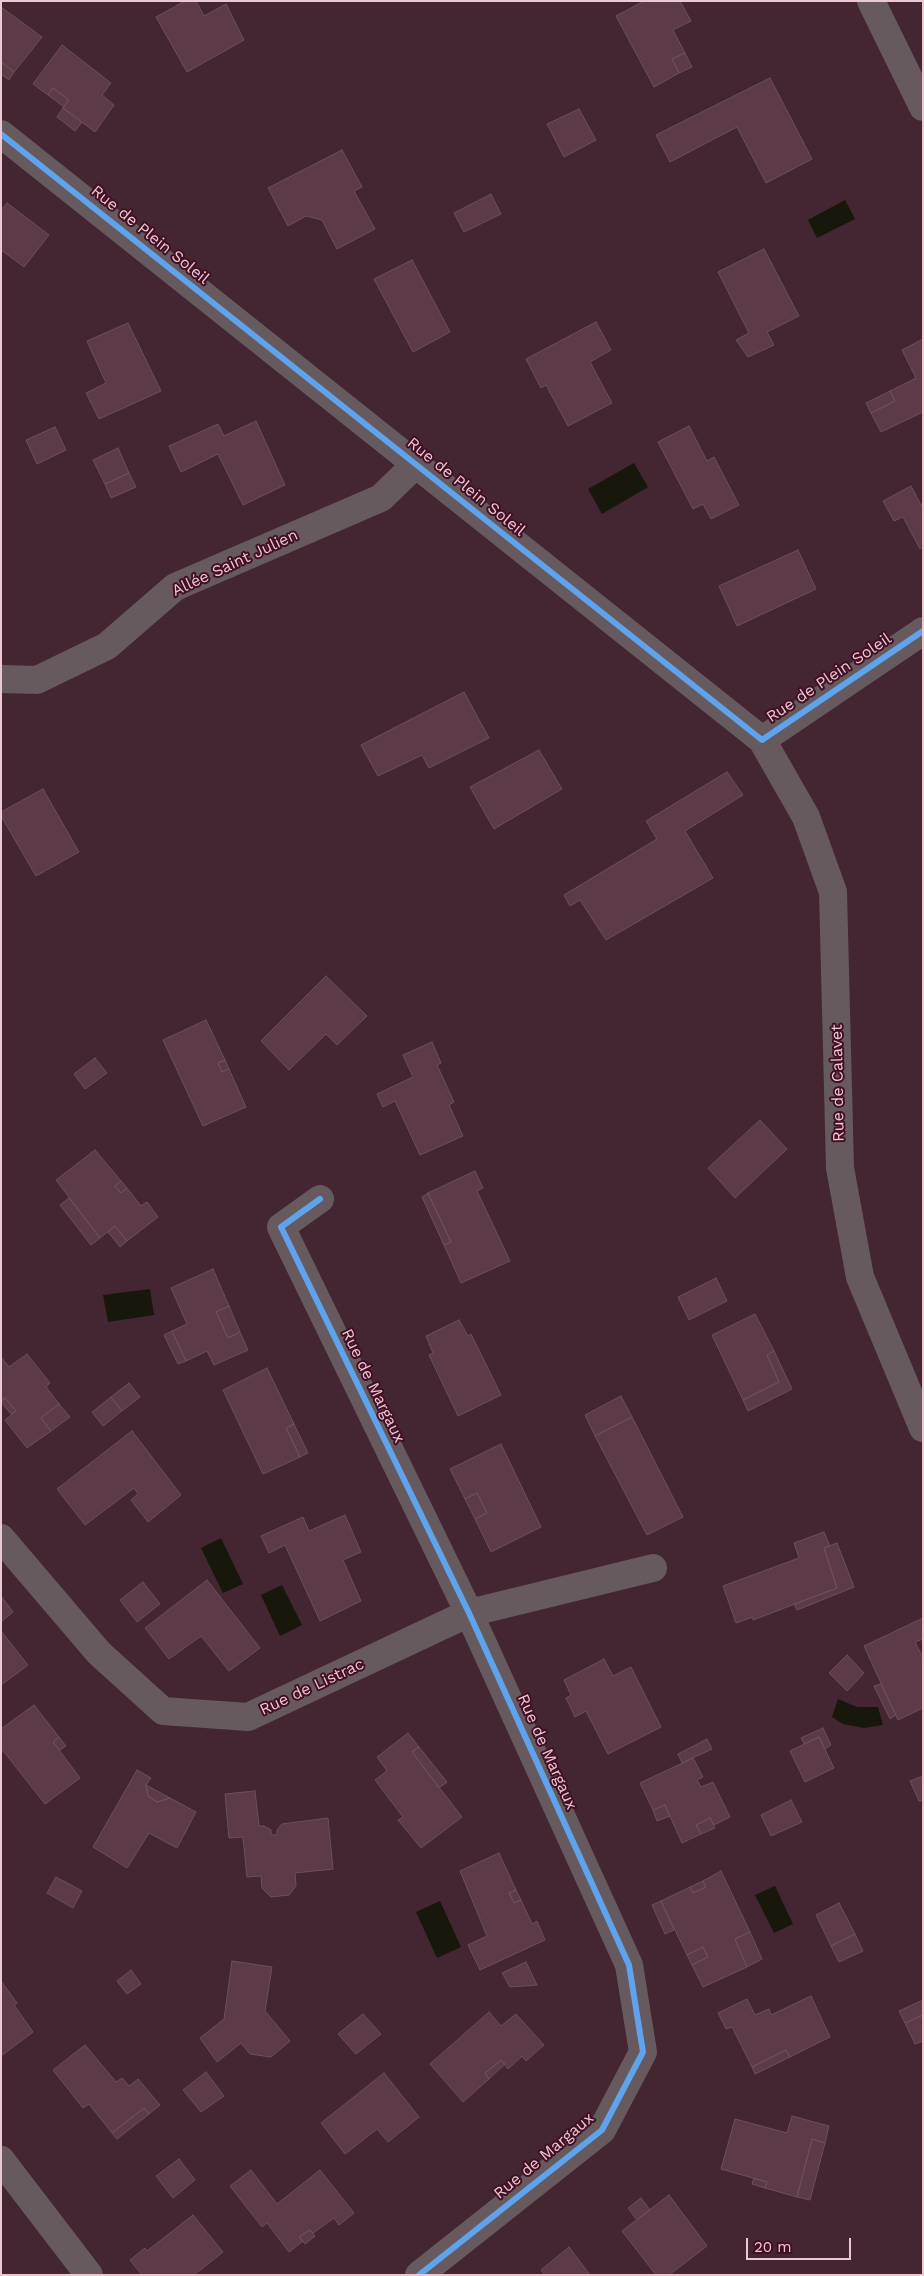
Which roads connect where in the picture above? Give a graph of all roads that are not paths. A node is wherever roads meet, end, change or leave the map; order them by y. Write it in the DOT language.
graph roads {
  1 [pos="871,1"];
  2 [pos="923,108"];
  3 [pos="4,141"];
  4 [pos="416,464"];
  5 [pos="923,630"];
  6 [pos="1,679"];
  7 [pos="762,740"];
  8 [pos="320,1199"];
  9 [pos="923,1428"];
  10 [pos="1,1538"];
  11 [pos="653,1568"];
  12 [pos="469,1613"];
  13 [pos="1,2160"];
  14 [pos="89,2275"];
  15 [pos="419,2275"];
  1 -- 2 [label="street"];
  3 -- 4 [label="street, Rue de Plein Soleil"];
  4 -- 6 [label="street, Allée Saint Julien"];
  4 -- 7 [label="street, Rue de Plein Soleil"];
  5 -- 7 [label="street, Rue de Plein Soleil"];
  7 -- 9 [label="street, Rue de Calavet"];
  8 -- 12 [label="street, Rue de Margaux"];
  10 -- 12 [label="street, Rue de Listrac"];
  11 -- 12 [label="street, Rue de Listrac"];
  12 -- 15 [label="street, Rue de Margaux"];
  13 -- 14 [label="street"];
}
